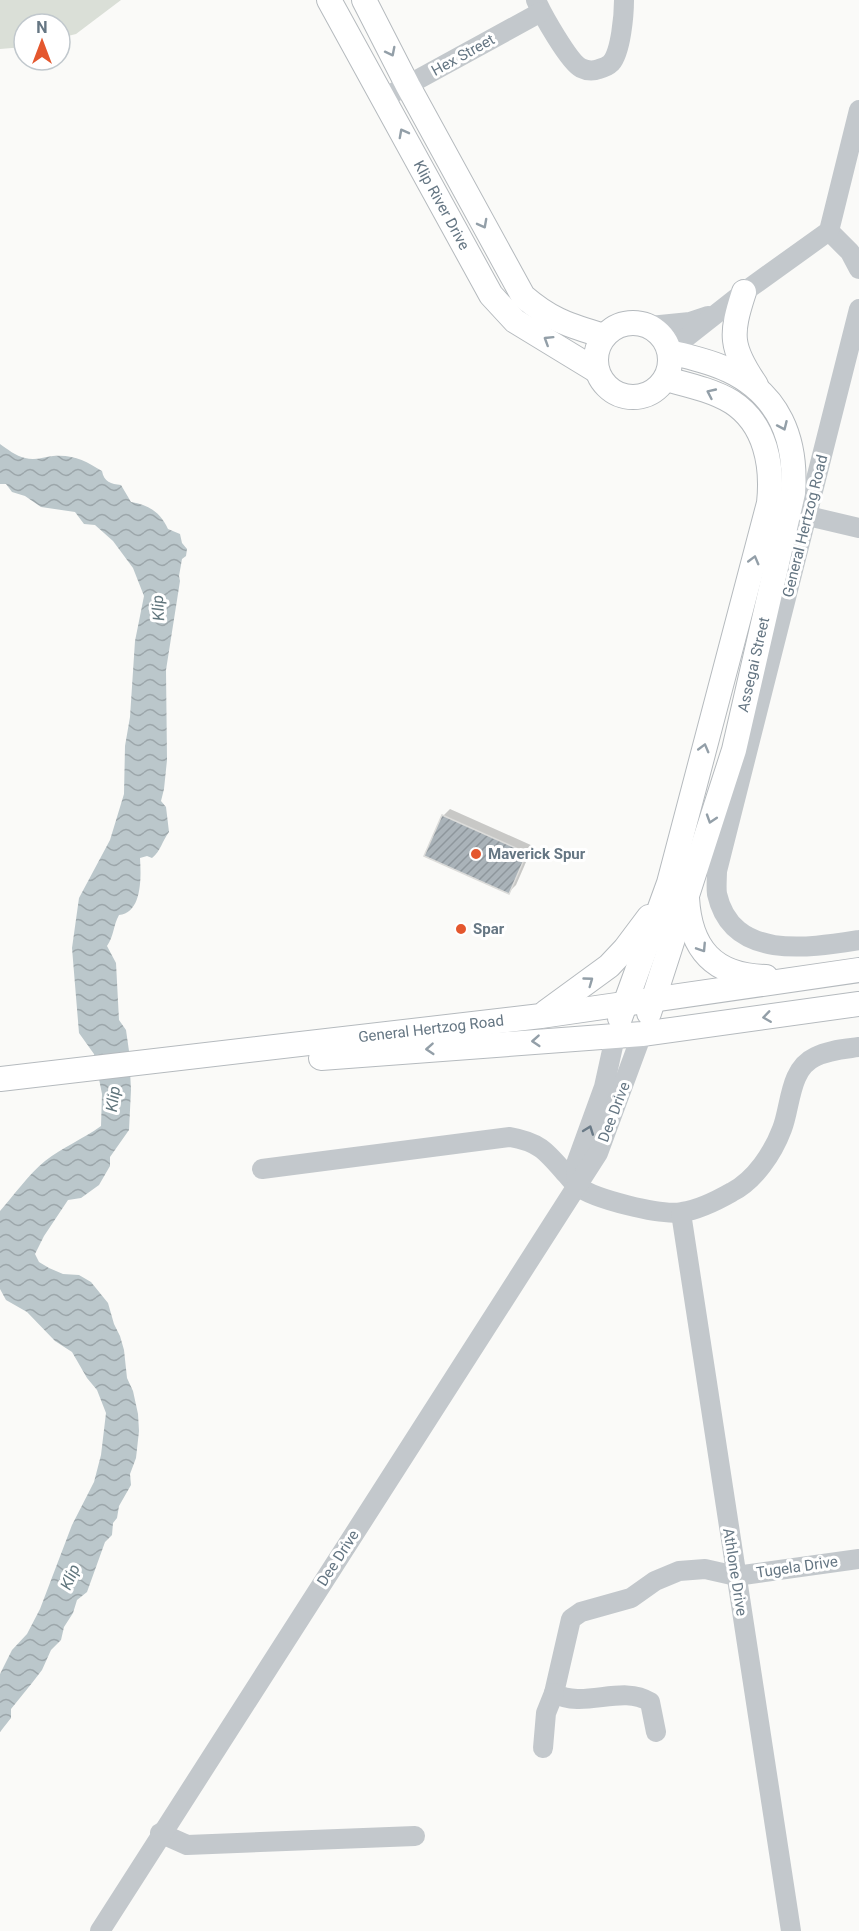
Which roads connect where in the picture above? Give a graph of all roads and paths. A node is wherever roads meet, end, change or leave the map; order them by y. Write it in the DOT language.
graph roads {
  1 [pos="329,0"];
  2 [pos="364,0"];
  3 [pos="624,0"];
  4 [pos="538,6"];
  5 [pos="408,86"];
  6 [pos="384,98"];
  7 [pos="859,110"];
  8 [pos="829,231"];
  9 [pos="859,269"];
  10 [pos="744,292"];
  11 [pos="859,309"];
  12 [pos="722,311"];
  13 [pos="650,326"];
  14 [pos="604,336"];
  15 [pos="669,351"];
  16 [pos="597,371"];
  17 [pos="666,379"];
  18 [pos="758,388"];
  19 [pos="808,516"];
  20 [pos="859,528"];
  21 [pos="687,892"];
  22 [pos="664,900"];
  23 [pos="859,940"];
  24 [pos="859,970"];
  25 [pos="801,978"];
  26 [pos="654,1000"];
  27 [pos="624,1004"];
  28 [pos="859,1004"];
  29 [pos="541,1016"];
  30 [pos="642,1034"];
  31 [pos="615,1037"];
  32 [pos="859,1047"];
  33 [pos="176,1066"];
  34 [pos="0,1079"];
  35 [pos="35,1082"];
  36 [pos="0,1094"];
  37 [pos="261,1169"];
  38 [pos="577,1186"];
  39 [pos="681,1213"];
  40 [pos="859,1559"];
  41 [pos="736,1576"];
  42 [pos="554,1693"];
  43 [pos="656,1732"];
  44 [pos="543,1748"];
  45 [pos="160,1833"];
  46 [pos="416,1836"];
  47 [pos="100,1931"];
  48 [pos="790,1931"];
  1 -- 6 [label="main road, Klip River Drive"];
  2 -- 5 [label="main road, Klip River Drive, one-way"];
  3 -- 4 [label="street, Hex Street"];
  4 -- 5 [label="street, Hex Street"];
  5 -- 6 [label="street, Hex Street"];
  5 -- 14 [label="main road, Klip River Drive, one-way"];
  16 -- 6 [label="main road, Klip River Drive, one-way"];
  7 -- 8 [label="street"];
  8 -- 9 [label="street"];
  8 -- 10 [label="street"];
  10 -- 12 [label="street"];
  10 -- 18 [label="main road"];
  11 -- 19 [label="street, General Hertzog Road"];
  12 -- 13 [label="street"];
  12 -- 15 [label="street"];
  13 -- 14 [label="main road"];
  13 -- 15 [label="main road"];
  14 -- 16 [label="main road"];
  15 -- 17 [label="main road"];
  15 -- 18 [label="main road, Assegai Street"];
  16 -- 17 [label="main road, Klip River Drive"];
  22 -- 17 [label="main road, Assegai Street, one-way"];
  18 -- 21 [label="main road, Assegai Street, one-way"];
  19 -- 20 [label="street"];
  19 -- 23 [label="street, General Hertzog Road"];
  21 -- 25 [label="main road, one-way"];
  21 -- 26 [label="main road, Assegai Street"];
  22 -- 27 [label="main road, Assegai Street"];
  29 -- 22 [label="main road, one-way"];
  24 -- 25 [label="main road, General Hertzog Road"];
  25 -- 26 [label="main road, General Hertzog Road"];
  26 -- 27 [label="main road, General Hertzog Road"];
  26 -- 30 [label="main road, Assegai Street"];
  27 -- 29 [label="main road, General Hertzog Road"];
  27 -- 31 [label="main road, Assegai Street"];
  28 -- 30 [label="main road, General Hertzog Road, one-way"];
  29 -- 33 [label="main road, General Hertzog Road"];
  30 -- 31 [label="main road, General Hertzog Road"];
  30 -- 38 [label="street, Dee Drive"];
  31 -- 33 [label="main road, General Hertzog Road, one-way"];
  38 -- 31 [label="street, Dee Drive, one-way"];
  32 -- 39 [label="street"];
  33 -- 35 [label="main road, General Hertzog Road"];
  34 -- 35 [label="main road, General Hertzog Road"];
  35 -- 36 [label="main road, General Hertzog Road"];
  37 -- 38 [label="street"];
  38 -- 39 [label="street"];
  38 -- 45 [label="street, Dee Drive"];
  39 -- 41 [label="street, Athlone Drive"];
  40 -- 41 [label="street, Tugela Drive"];
  41 -- 42 [label="street"];
  41 -- 48 [label="street, Athlone Drive"];
  42 -- 43 [label="street"];
  42 -- 44 [label="street"];
  45 -- 46 [label="street"];
  45 -- 47 [label="street, Dee Drive"];
}
